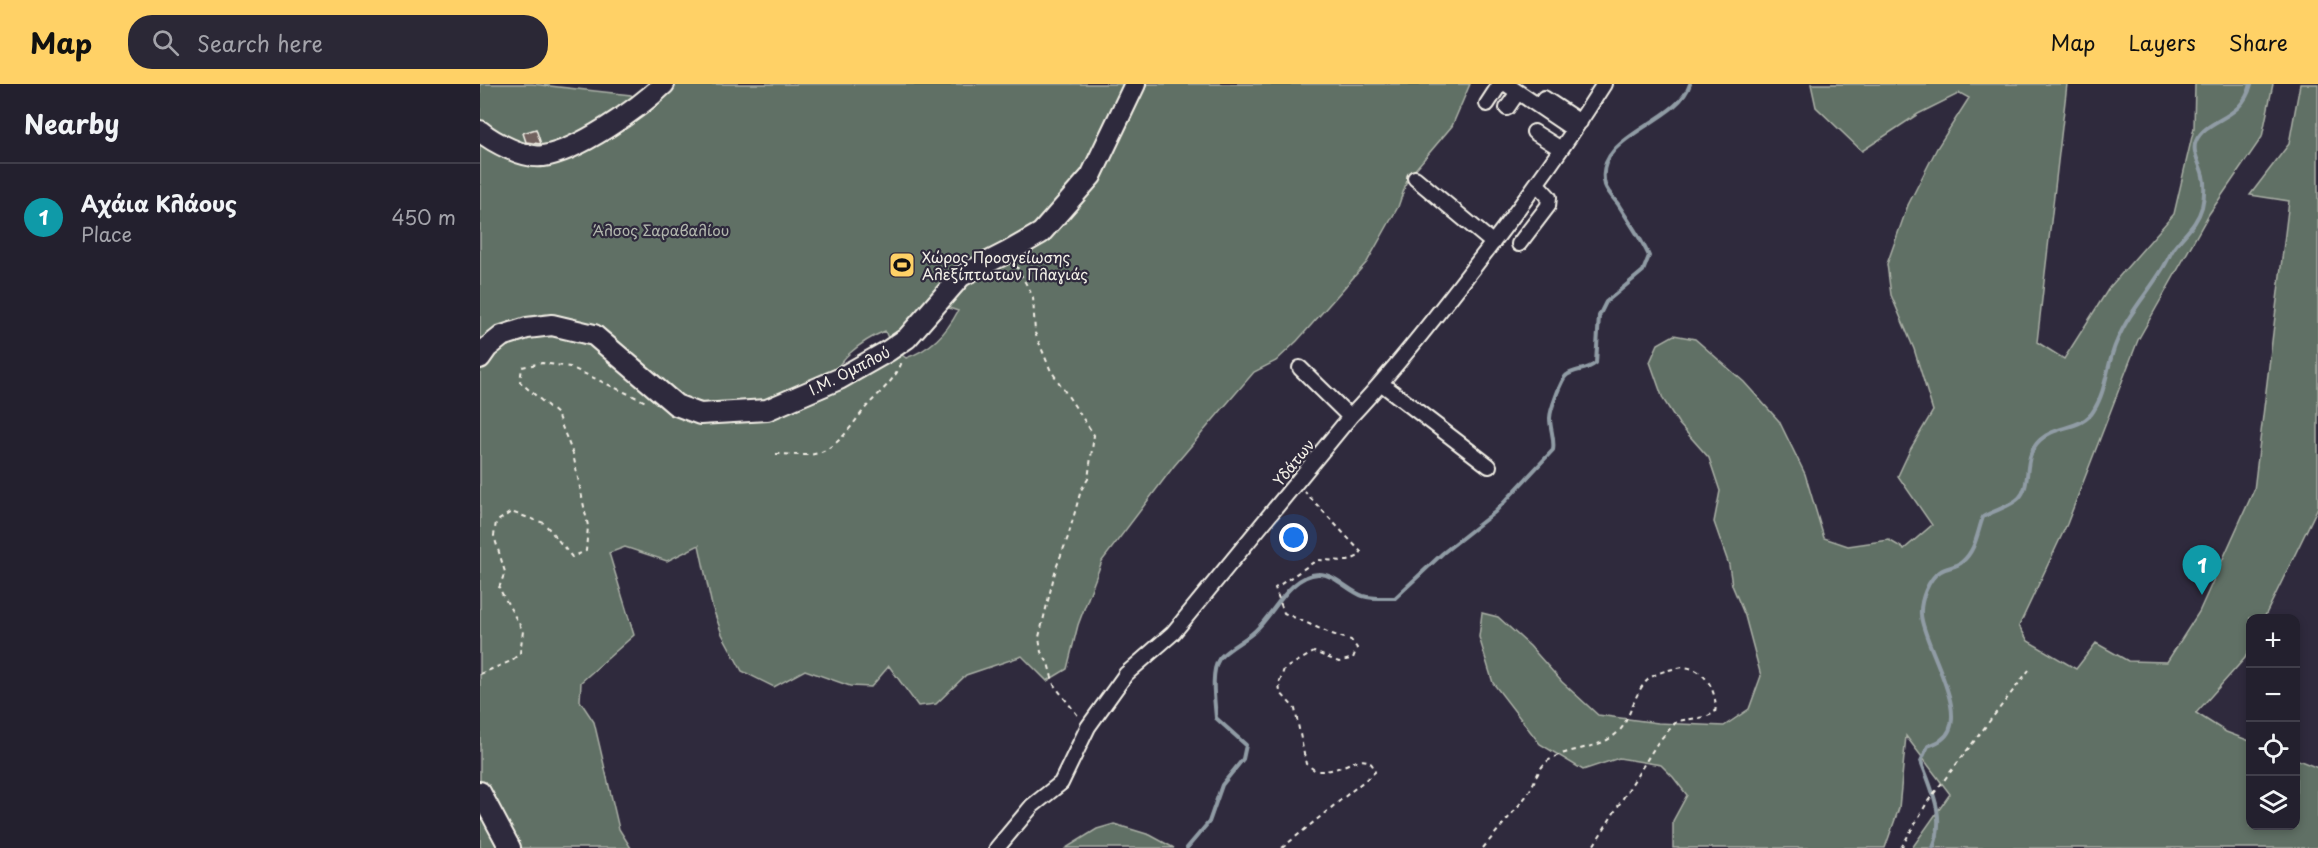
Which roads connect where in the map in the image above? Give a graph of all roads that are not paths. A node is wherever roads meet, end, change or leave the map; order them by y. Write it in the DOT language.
graph roads {
  1 [pos="664,84"];
  2 [pos="1135,84"];
  3 [pos="1500,84"];
  4 [pos="1506,84"];
  5 [pos="1604,84"];
  6 [pos="1518,92"];
  7 [pos="1544,98"];
  8 [pos="1486,104"];
  9 [pos="1506,108"];
  10 [pos="1577,126"];
  11 [pos="480,131"];
  12 [pos="1534,132"];
  13 [pos="1561,149"];
  14 [pos="1415,178"];
  15 [pos="1537,184"];
  16 [pos="1493,243"];
  17 [pos="1518,244"];
  18 [pos="480,358"];
  19 [pos="1300,368"];
  20 [pos="1382,384"];
  21 [pos="1350,417"];
  22 [pos="1490,466"];
  23 [pos="480,792"];
  24 [pos="510,848"];
  25 [pos="997,848"];
  1 -- 11 [label="street"];
  2 -- 18 [label="street, Ι.Μ. Ομπλού"];
  3 -- 8 [label="street"];
  4 -- 6 [label="street"];
  5 -- 10 [label="street, Υδάτων"];
  6 -- 9 [label="street"];
  6 -- 10 [label="street"];
  7 -- 10 [label="street"];
  10 -- 13 [label="street, Υδάτων"];
  12 -- 13 [label="street"];
  13 -- 15 [label="street, Υδάτων"];
  14 -- 16 [label="street"];
  15 -- 16 [label="street, Υδάτων"];
  15 -- 17 [label="street"];
  16 -- 20 [label="street, Υδάτων"];
  19 -- 21 [label="street"];
  20 -- 21 [label="street, Υδάτων"];
  20 -- 22 [label="street"];
  21 -- 25 [label="street, Υδάτων"];
  23 -- 24 [label="street"];
}
